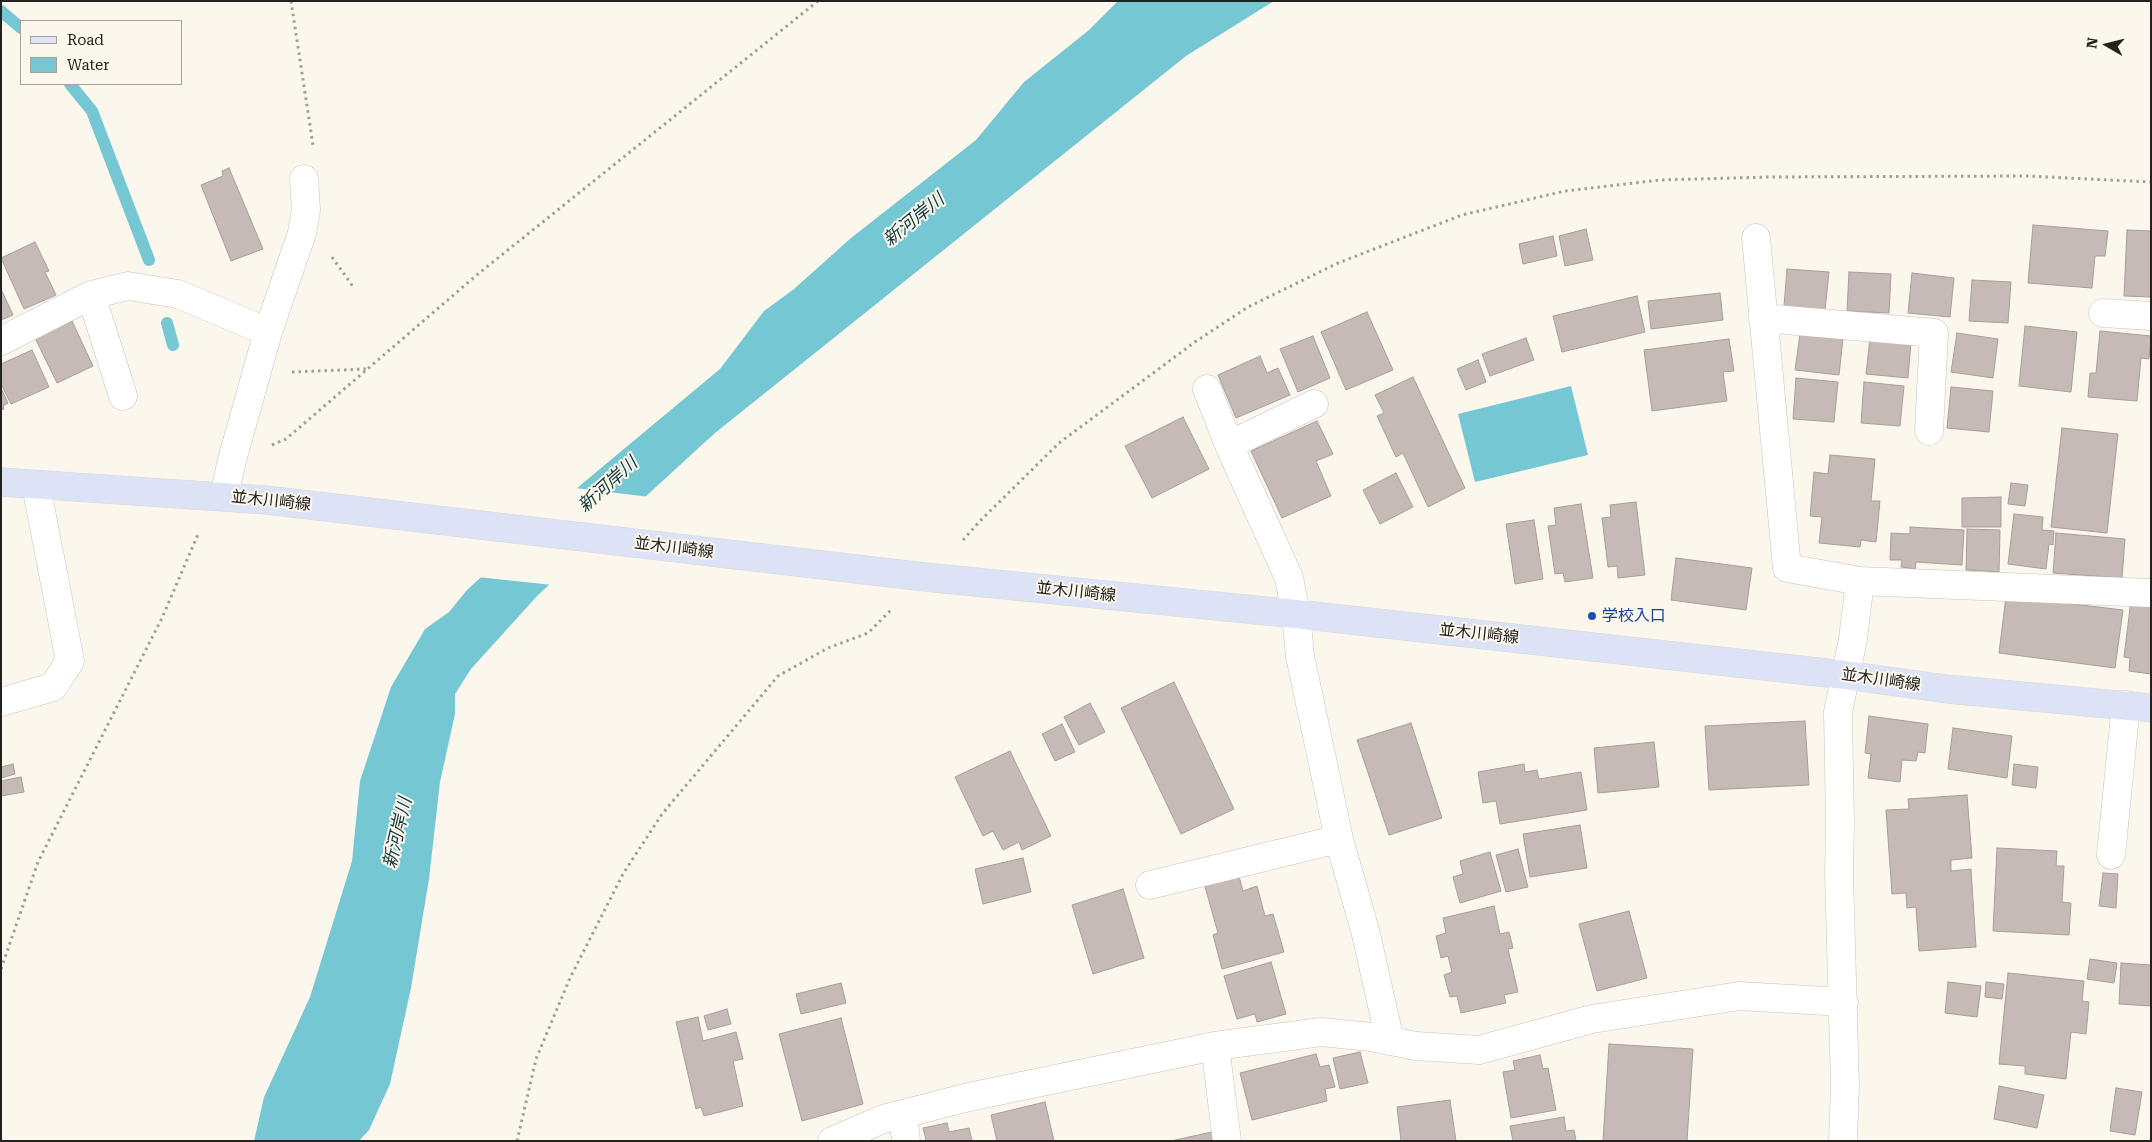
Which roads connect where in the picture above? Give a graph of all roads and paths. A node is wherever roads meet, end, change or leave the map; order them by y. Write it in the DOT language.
graph roads {
  1 [pos="291,1"];
  2 [pos="818,1"];
  3 [pos="304,179"];
  4 [pos="2151,182"];
  5 [pos="1756,238"];
  6 [pos="91,295"];
  7 [pos="2103,313"];
  8 [pos="2151,316"];
  9 [pos="1763,318"];
  10 [pos="268,332"];
  11 [pos="1,341"];
  12 [pos="367,369"];
  13 [pos="286,371"];
  14 [pos="1207,389"];
  15 [pos="124,396"];
  16 [pos="1314,404"];
  17 [pos="1929,431"];
  18 [pos="1229,445"];
  19 [pos="270,446"];
  20 [pos="1,482"];
  21 [pos="36,485"];
  22 [pos="224,496"];
  23 [pos="199,532"];
  24 [pos="964,540"];
  25 [pos="1860,582"];
  26 [pos="2151,593"];
  27 [pos="892,609"];
  28 [pos="1296,614"];
  29 [pos="1845,675"];
  30 [pos="1,702"];
  31 [pos="2138,706"];
  32 [pos="1339,840"];
  33 [pos="2111,855"];
  34 [pos="1150,885"];
  35 [pos="1,969"];
  36 [pos="1844,1002"];
  37 [pos="1390,1041"];
  38 [pos="1215,1046"];
  39 [pos="905,1128"];
  40 [pos="517,1141"];
  41 [pos="832,1141"];
  42 [pos="1227,1141"];
  43 [pos="1844,1141"];
  1 -- 3 [label="path"];
  2 -- 12 [label="path"];
  3 -- 10 [label="street"];
  4 -- 24 [label="path"];
  5 -- 9 [label="street"];
  6 -- 10 [label="street"];
  6 -- 11 [label="street"];
  6 -- 15 [label="street"];
  7 -- 8 [label="street"];
  9 -- 17 [label="street"];
  9 -- 25 [label="street"];
  10 -- 22 [label="street"];
  12 -- 13 [label="path"];
  12 -- 19 [label="path"];
  14 -- 18 [label="street"];
  16 -- 18 [label="street"];
  18 -- 28 [label="street"];
  20 -- 21 [label="main road, 並木川崎線"];
  21 -- 22 [label="main road, 並木川崎線"];
  21 -- 30 [label="street"];
  22 -- 28 [label="main road, 並木川崎線"];
  23 -- 35 [label="path"];
  25 -- 26 [label="street"];
  25 -- 29 [label="street"];
  27 -- 40 [label="path"];
  28 -- 29 [label="main road, 並木川崎線"];
  28 -- 32 [label="street"];
  29 -- 31 [label="main road, 並木川崎線"];
  29 -- 36 [label="street"];
  31 -- 33 [label="street"];
  32 -- 34 [label="street"];
  32 -- 37 [label="street"];
  36 -- 37 [label="street"];
  36 -- 43 [label="street"];
  37 -- 38 [label="street"];
  38 -- 39 [label="street"];
  38 -- 42 [label="street"];
  39 -- 41 [label="street"];
}
